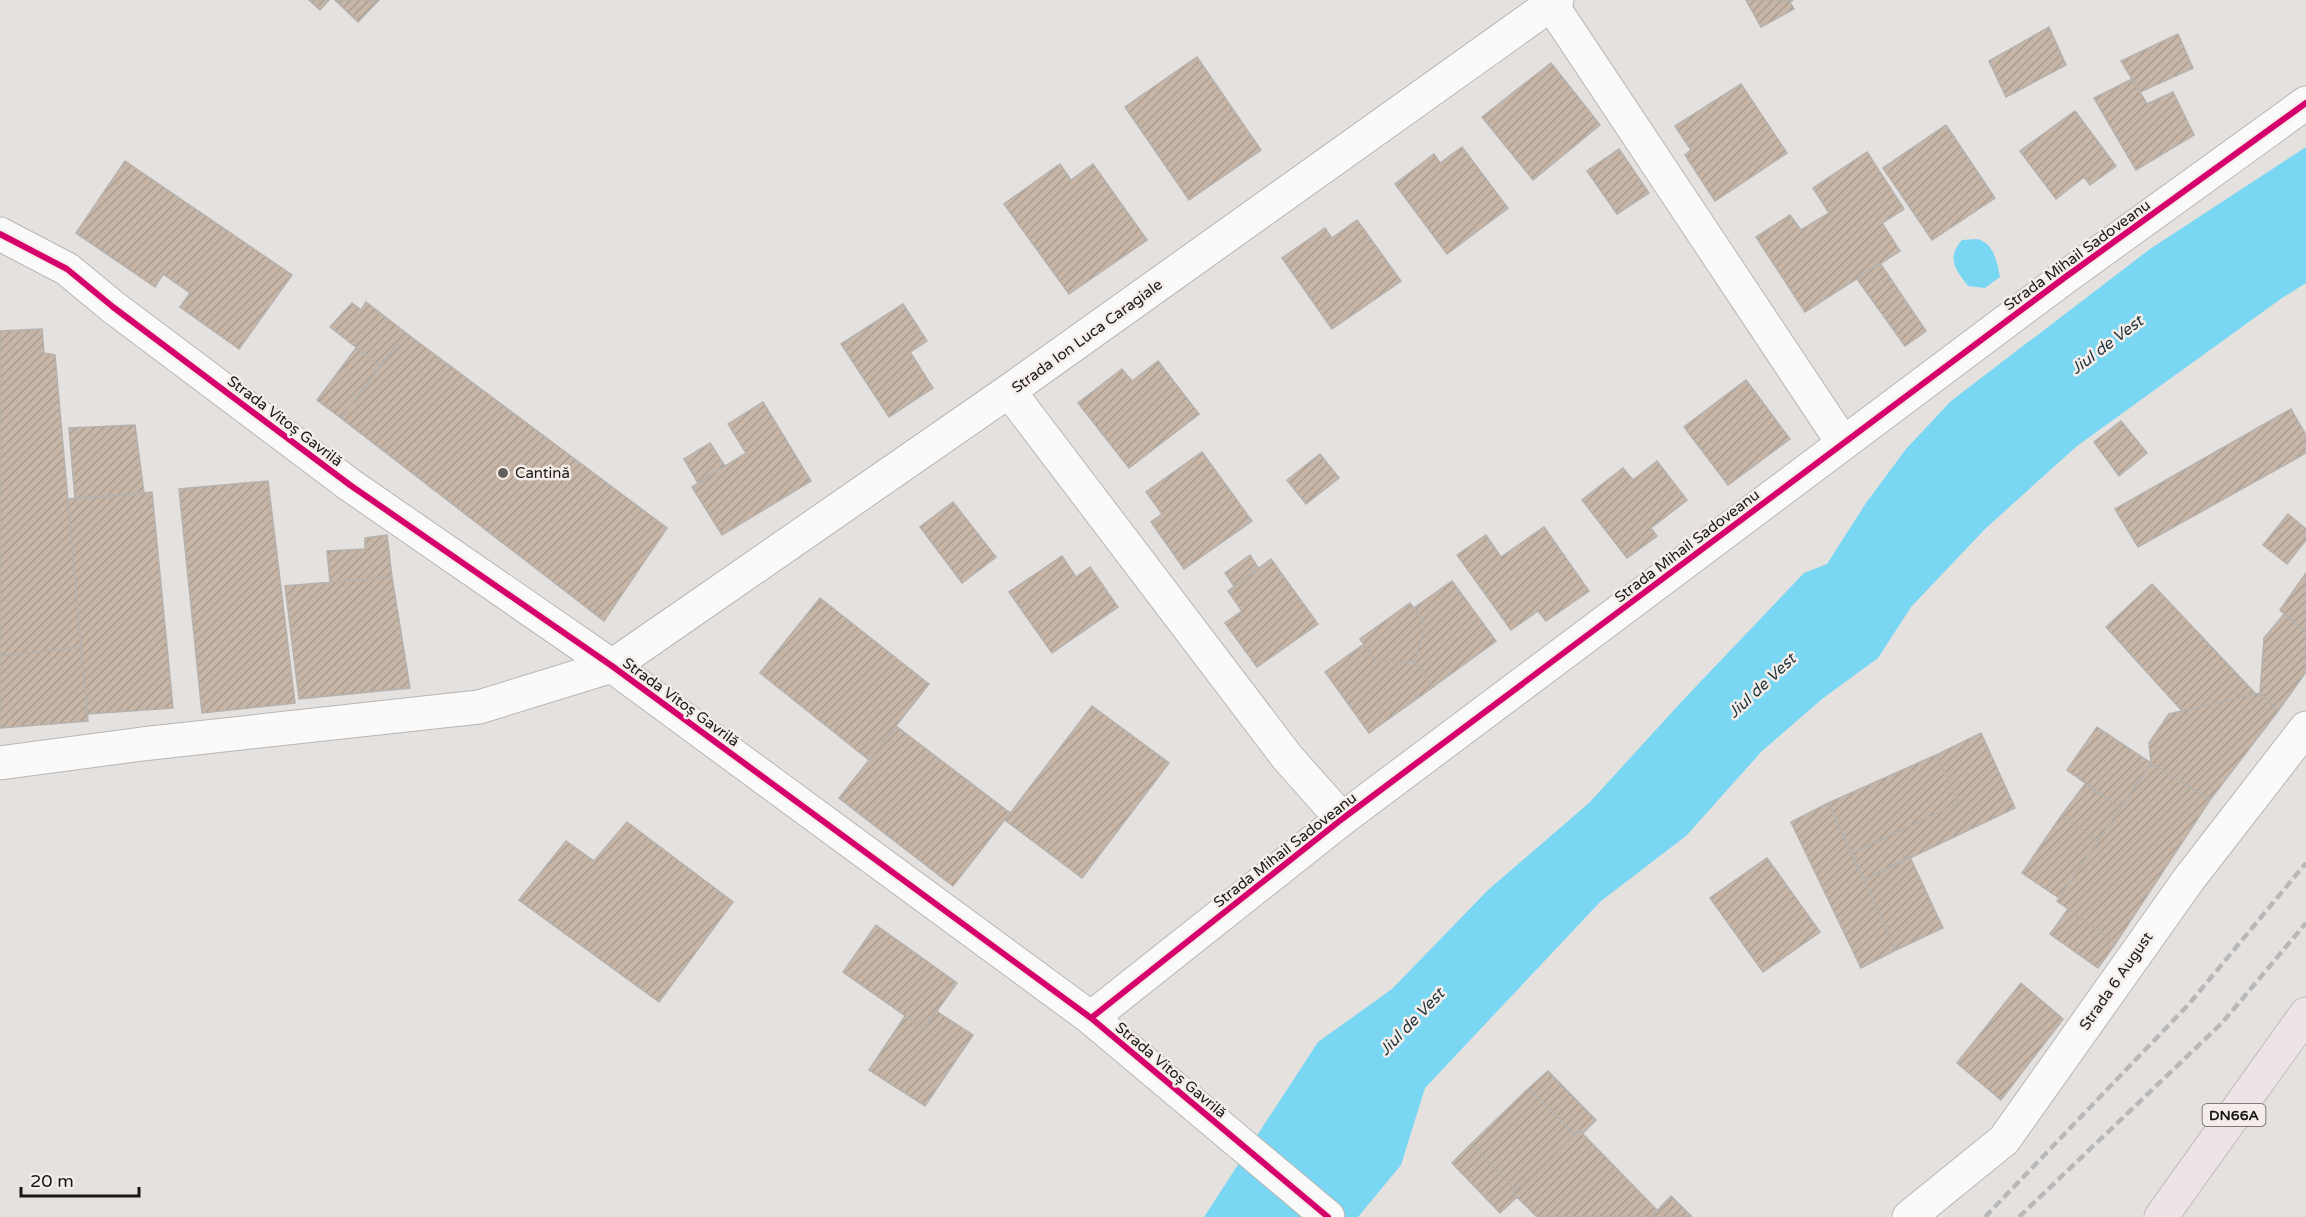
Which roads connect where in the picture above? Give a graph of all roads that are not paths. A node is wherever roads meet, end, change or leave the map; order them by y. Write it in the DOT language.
graph roads {
  1 [pos="1554,2"];
  2 [pos="2306,103"];
  3 [pos="0,234"];
  4 [pos="1009,392"];
  5 [pos="1844,443"];
  6 [pos="612,666"];
  7 [pos="2306,728"];
  8 [pos="0,763"];
  9 [pos="1342,819"];
  10 [pos="2306,1014"];
  11 [pos="1091,1018"];
  12 [pos="1328,1217"];
  13 [pos="1909,1217"];
  14 [pos="2161,1217"];
  1 -- 4 [label="street, Strada Ion Luca Caragiale"];
  1 -- 5 [label="street"];
  2 -- 5 [label="street, Strada Mihail Sadoveanu"];
  3 -- 6 [label="street, Strada Vitoș Gavrilă"];
  4 -- 6 [label="street, Strada Ion Luca Caragiale"];
  4 -- 9 [label="street"];
  5 -- 9 [label="street, Strada Mihail Sadoveanu"];
  6 -- 8 [label="street, Strada Ion Luca Caragiale"];
  6 -- 11 [label="street, Strada Vitoș Gavrilă"];
  7 -- 13 [label="street, Strada 6 August"];
  9 -- 11 [label="street, Strada Mihail Sadoveanu"];
  10 -- 14 [label="main road, DN66A"];
  11 -- 12 [label="street, Strada Vitoș Gavrilă"];
}
